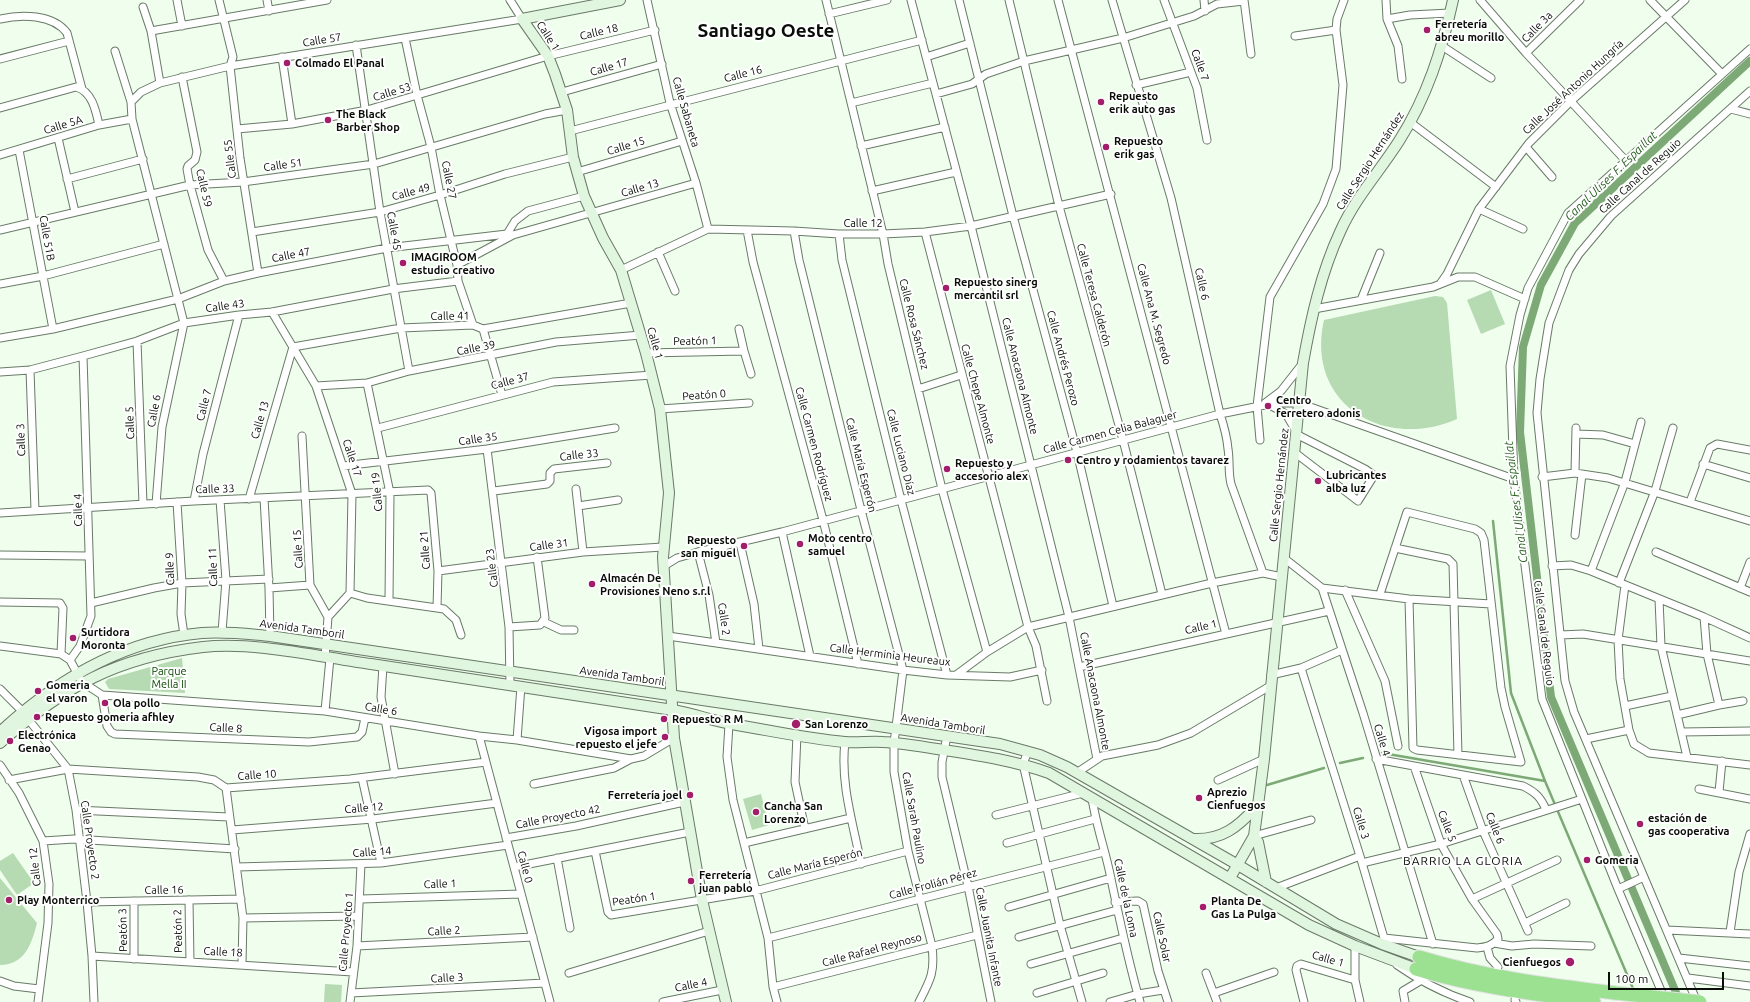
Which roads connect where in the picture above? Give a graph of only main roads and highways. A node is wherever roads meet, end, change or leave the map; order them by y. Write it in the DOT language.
graph roads {
  1 [pos="620,0"];
  2 [pos="1453,0"];
  3 [pos="80,677"];
  4 [pos="672,695"];
  5 [pos="673,710"];
  6 [pos="25,715"];
  7 [pos="0,732"];
  8 [pos="0,743"];
  9 [pos="1256,807"];
  10 [pos="1254,836"];
  11 [pos="1192,839"];
  12 [pos="1238,865"];
  13 [pos="1230,878"];
  14 [pos="1266,882"];
  15 [pos="1418,969"];
  16 [pos="726,1002"];
  17 [pos="1594,1002"];
  18 [pos="1699,1002"];
  1 -- 4 [label="main road, Calle 1"];
  2 -- 9 [label="main road, Calle Sergio Hernández"];
  3 -- 4 [label="main road, Avenida Tamboril"];
  3 -- 5 [label="main road, Avenida Tamboril"];
  3 -- 6 [label="main road, Avenida Tamboril"];
  4 -- 5 [label="main road, Calle 1"];
  4 -- 11 [label="main road, Avenida Tamboril"];
  5 -- 13 [label="main road, Avenida Tamboril"];
  5 -- 16 [label="main road, Calle 1"];
  6 -- 7 [label="main road, Avenida Tamboril"];
  6 -- 8 [label="main road, Avenida Tamboril"];
  9 -- 10 [label="main road, Calle Sergio Hernández"];
  9 -- 11 [label="main road"];
  10 -- 12 [label="main road, Calle Sergio Hernández"];
  10 -- 14 [label="main road"];
  11 -- 12 [label="main road, Avenida Tamboril"];
  12 -- 13 [label="main road, Calle Sergio Hernández"];
  12 -- 14 [label="main road, Avenida Tamboril"];
  13 -- 15 [label="main road, Avenida Tamboril"];
  14 -- 15 [label="main road, Avenida Tamboril"];
  15 -- 17 [label="highway"];
  15 -- 18 [label="highway, bridge"];
}
